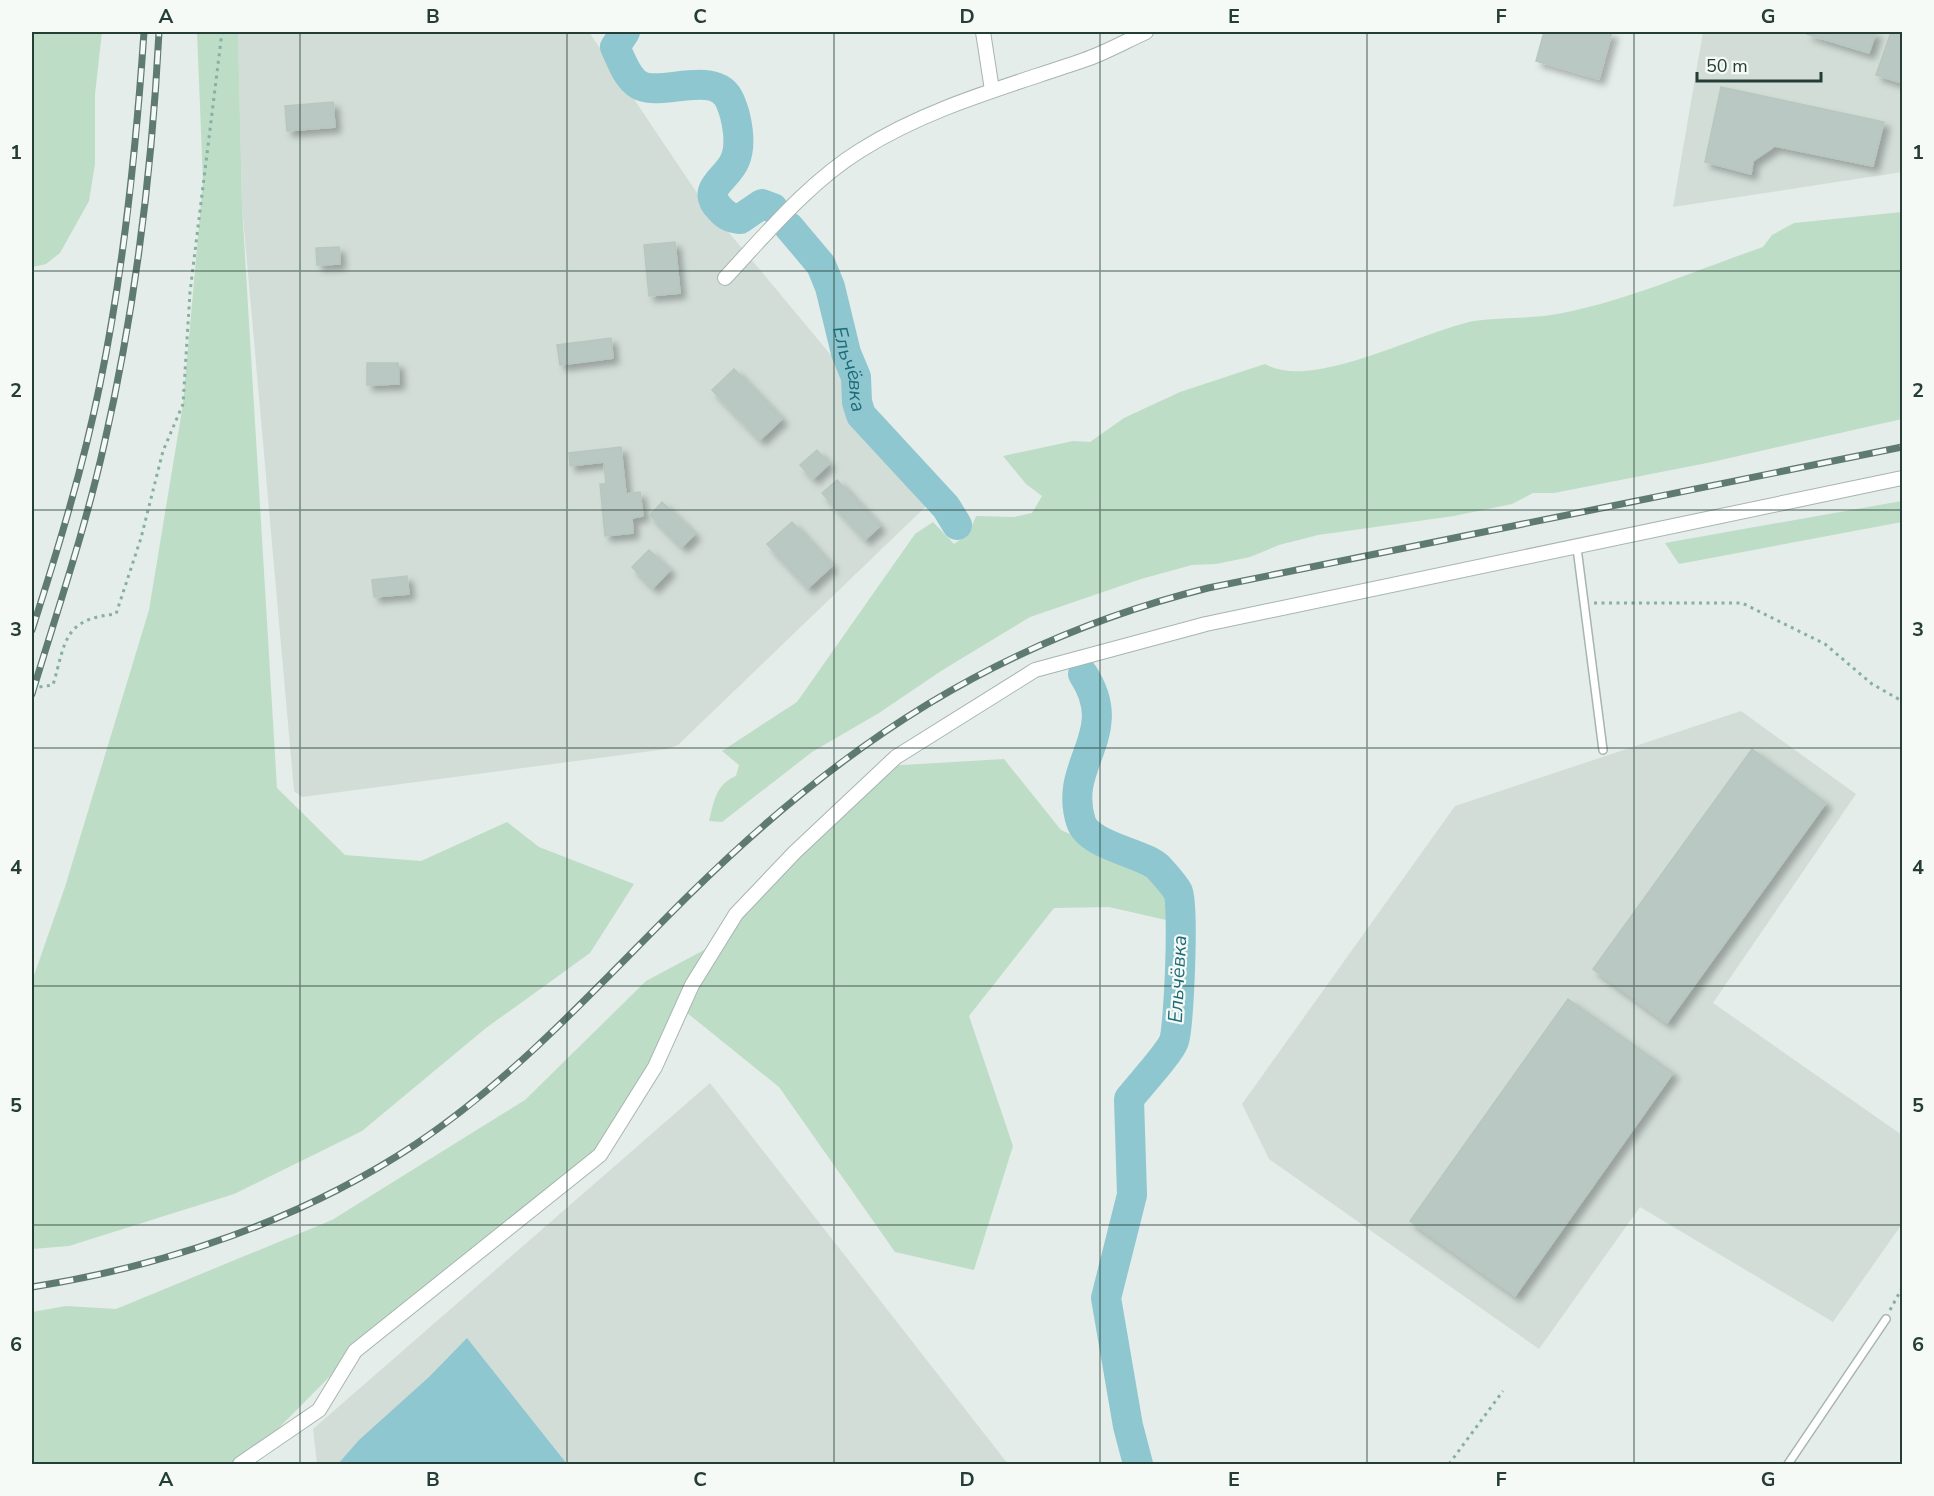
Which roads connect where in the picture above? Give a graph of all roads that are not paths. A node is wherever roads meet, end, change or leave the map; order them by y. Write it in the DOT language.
graph roads {
  1 [pos="983,32"];
  2 [pos="1146,32"];
  3 [pos="992,90"];
  4 [pos="725,278"];
  5 [pos="1902,478"];
  6 [pos="1577,548"];
  7 [pos="1603,750"];
  8 [pos="1886,1319"];
  9 [pos="240,1464"];
  10 [pos="1788,1464"];
  1 -- 3 [label="street"];
  2 -- 3 [label="street"];
  3 -- 4 [label="street"];
  5 -- 6 [label="street"];
  6 -- 7 [label="lane"];
  6 -- 9 [label="street"];
  8 -- 10 [label="lane"];
}
